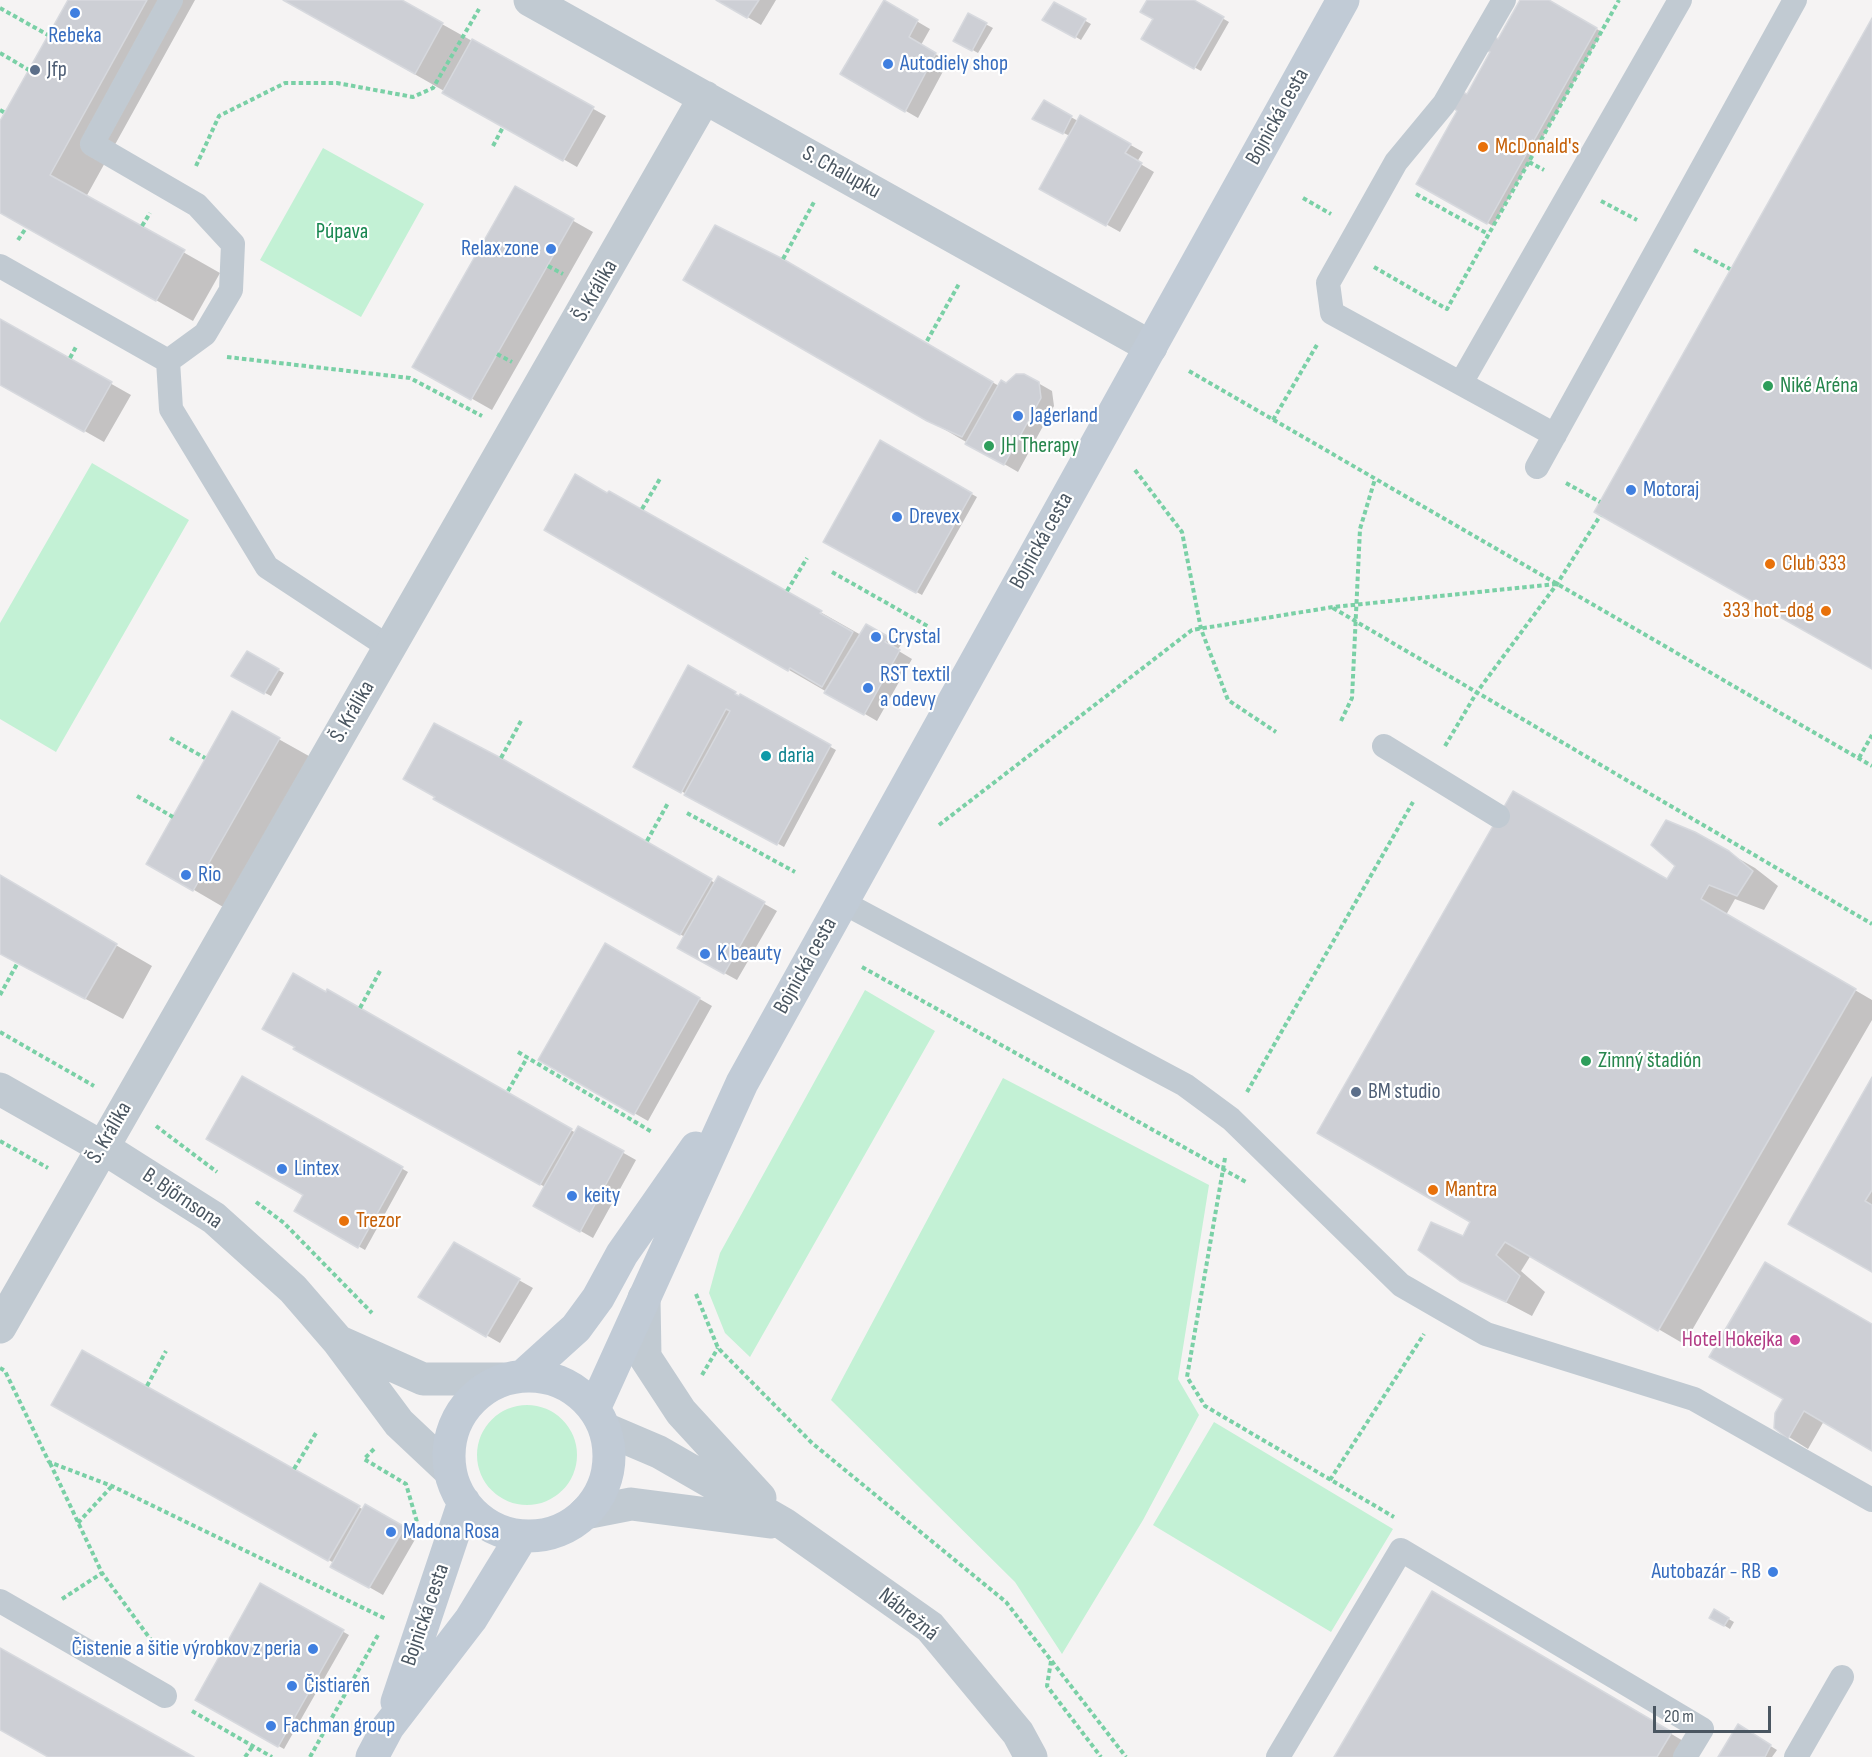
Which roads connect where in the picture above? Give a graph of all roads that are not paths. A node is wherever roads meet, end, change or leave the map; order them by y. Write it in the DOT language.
graph roads {
  1 [pos="171,0"];
  2 [pos="530,0"];
  3 [pos="1343,0"];
  4 [pos="1504,0"];
  5 [pos="1680,0"];
  6 [pos="1795,0"];
  7 [pos="705,97"];
  8 [pos="0,266"];
  9 [pos="1150,347"];
  10 [pos="174,356"];
  11 [pos="1461,383"];
  12 [pos="1555,435"];
  13 [pos="1537,467"];
  14 [pos="390,648"];
  15 [pos="1384,746"];
  16 [pos="1498,816"];
  17 [pos="842,902"];
  18 [pos="742,1083"];
  19 [pos="0,1089"];
  20 [pos="102,1147"];
  21 [pos="644,1298"];
  22 [pos="0,1328"];
  23 [pos="339,1341"];
  24 [pos="514,1377"];
  25 [pos="600,1419"];
  26 [pos="450,1471"];
  27 [pos="1872,1500"];
  28 [pos="464,1502"];
  29 [pos="585,1513"];
  30 [pos="784,1524"];
  31 [pos="522,1536"];
  32 [pos="0,1601"];
  33 [pos="1842,1677"];
  34 [pos="165,1696"];
  35 [pos="388,1727"];
  36 [pos="1801,1755"];
  37 [pos="372,1757"];
  38 [pos="1031,1757"];
  39 [pos="1278,1757"];
  40 [pos="1685,1757"];
  1 -- 10 [label="lane"];
  2 -- 7 [label="street, S. Chalupku"];
  3 -- 9 [label="street, Bojnická cesta"];
  4 -- 11 [label="lane"];
  5 -- 11 [label="lane"];
  6 -- 12 [label="lane"];
  7 -- 9 [label="street, S. Chalupku"];
  7 -- 14 [label="street, Š. Králika"];
  8 -- 10 [label="lane"];
  9 -- 17 [label="street, Bojnická cesta"];
  10 -- 14 [label="lane"];
  11 -- 12 [label="lane"];
  12 -- 13 [label="lane"];
  14 -- 20 [label="street, Š. Králika"];
  15 -- 16 [label="lane"];
  17 -- 18 [label="street, Bojnická cesta"];
  17 -- 27 [label="lane"];
  18 -- 21 [label="street, Bojnická cesta"];
  18 -- 24 [label="street, Bojnická cesta"];
  19 -- 20 [label="street, B. Bjőrnsona"];
  20 -- 22 [label="street, Š. Králika"];
  20 -- 23 [label="street, B. Bjőrnsona"];
  21 -- 25 [label="street, Bojnická cesta"];
  21 -- 30 [label="street, Nábrežná"];
  23 -- 24 [label="street, B. Bjőrnsona"];
  23 -- 26 [label="street, B. Bjőrnsona"];
  24 -- 25 [label="street"];
  24 -- 26 [label="street, Bojnická cesta"];
  25 -- 29 [label="street, Bojnická cesta"];
  25 -- 30 [label="street, Nábrežná"];
  26 -- 28 [label="street, Bojnická cesta"];
  28 -- 31 [label="street, Bojnická cesta"];
  28 -- 35 [label="street, Bojnická cesta"];
  29 -- 30 [label="street, Nábrežná"];
  29 -- 31 [label="street, Bojnická cesta"];
  30 -- 38 [label="street, Nábrežná"];
  31 -- 35 [label="street, Bojnická cesta"];
  32 -- 34 [label="lane"];
  33 -- 36 [label="lane"];
  35 -- 37 [label="street, Bojnická cesta"];
  39 -- 40 [label="lane"];
}
